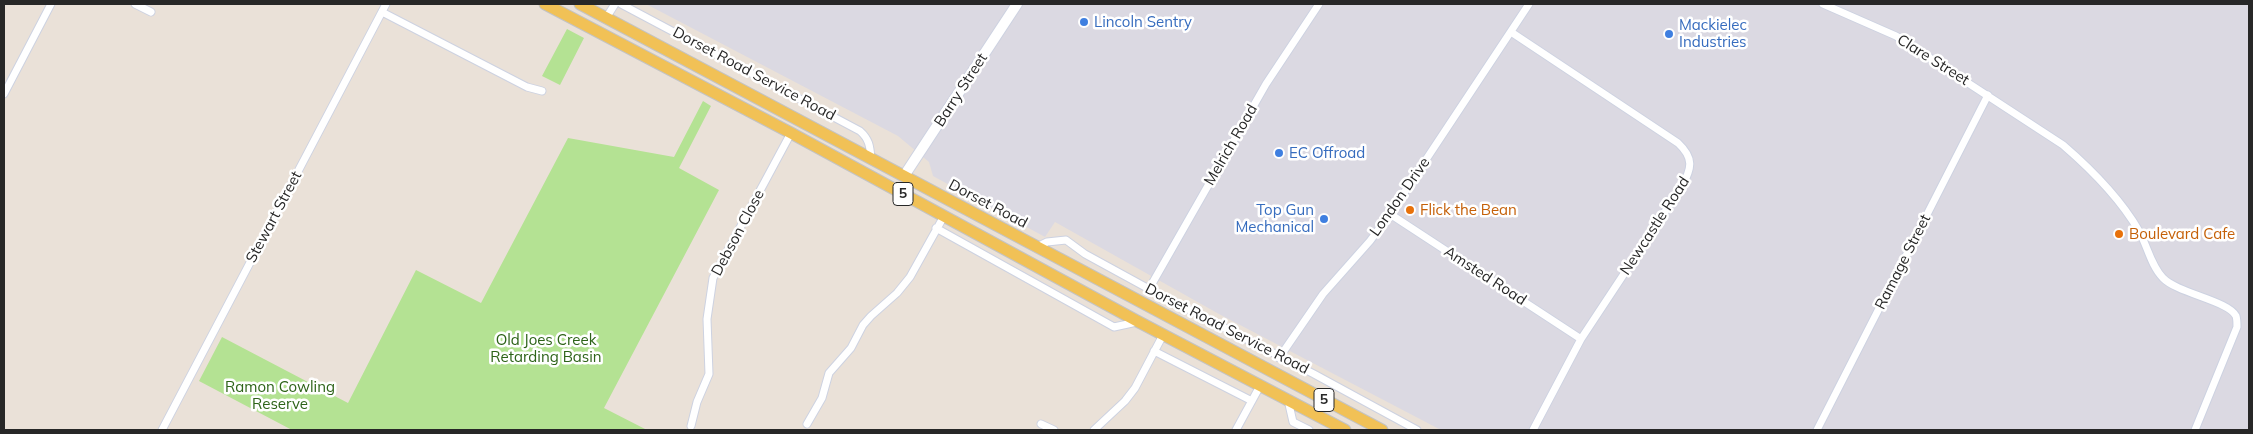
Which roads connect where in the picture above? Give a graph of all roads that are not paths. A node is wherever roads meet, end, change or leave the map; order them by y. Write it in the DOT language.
graph roads {
  1 [pos="51,4"];
  2 [pos="135,4"];
  3 [pos="386,4"];
  4 [pos="545,4"];
  5 [pos="580,4"];
  6 [pos="615,4"];
  7 [pos="621,4"];
  8 [pos="1017,4"];
  9 [pos="1319,4"];
  10 [pos="1529,4"];
  11 [pos="1823,4"];
  12 [pos="152,12"];
  13 [pos="382,12"];
  14 [pos="606,18"];
  15 [pos="1510,32"];
  16 [pos="542,91"];
  17 [pos="4,94"];
  18 [pos="1988,95"];
  19 [pos="791,133"];
  20 [pos="872,158"];
  21 [pos="904,176"];
  22 [pos="896,190"];
  23 [pos="1390,214"];
  24 [pos="944,216"];
  25 [pos="936,228"];
  26 [pos="1037,247"];
  27 [pos="1036,266"];
  28 [pos="1149,289"];
  29 [pos="1137,321"];
  30 [pos="1163,335"];
  31 [pos="1581,339"];
  32 [pos="1154,351"];
  33 [pos="1279,358"];
  34 [pos="1267,371"];
  35 [pos="1260,386"];
  36 [pos="1288,400"];
  37 [pos="1252,401"];
  38 [pos="807,424"];
  39 [pos="1041,424"];
  40 [pos="691,426"];
  41 [pos="162,430"];
  42 [pos="1054,430"];
  43 [pos="1094,430"];
  44 [pos="1236,430"];
  45 [pos="1309,430"];
  46 [pos="1345,430"];
  47 [pos="1382,430"];
  48 [pos="1417,430"];
  49 [pos="1533,430"];
  50 [pos="1817,430"];
  51 [pos="2195,430"];
  1 -- 17 [label="street"];
  2 -- 12 [label="street"];
  3 -- 13 [label="street, Stewart Street"];
  4 -- 19 [label="main road, Dorset Road / 5"];
  5 -- 14 [label="main road, Dorset Road / 5"];
  6 -- 14 [label="street"];
  7 -- 20 [label="street, Dorset Road Service Road"];
  8 -- 21 [label="main road, Barry Street"];
  9 -- 28 [label="street, Melrich Road"];
  10 -- 15 [label="street, London Drive"];
  11 -- 18 [label="street, Clare Street"];
  13 -- 16 [label="street"];
  13 -- 41 [label="street, Stewart Street"];
  14 -- 20 [label="main road, Dorset Road / 5"];
  15 -- 23 [label="street, London Drive"];
  15 -- 31 [label="street, Newcastle Road"];
  18 -- 50 [label="street, Ramage Street"];
  18 -- 51 [label="street, Clare Street"];
  19 -- 22 [label="main road, Dorset Road / 5"];
  19 -- 40 [label="street, Debson Close"];
  20 -- 21 [label="main road, Dorset Road / 5"];
  21 -- 22 [label="main road"];
  21 -- 26 [label="main road, Dorset Road / 5"];
  22 -- 24 [label="main road, Dorset Road / 5"];
  23 -- 31 [label="street, Amsted Road"];
  23 -- 33 [label="street, London Drive"];
  24 -- 25 [label="street"];
  24 -- 27 [label="main road, Dorset Road / 5"];
  25 -- 29 [label="street"];
  25 -- 38 [label="street"];
  26 -- 27 [label="main road"];
  26 -- 28 [label="street, Dorset Road Service Road"];
  26 -- 34 [label="main road, Dorset Road / 5"];
  27 -- 29 [label="main road, Dorset Road / 5"];
  28 -- 33 [label="street, Dorset Road Service Road"];
  29 -- 30 [label="main road, Dorset Road / 5"];
  30 -- 32 [label="street"];
  30 -- 35 [label="main road, Dorset Road / 5"];
  31 -- 49 [label="street, Newcastle Road"];
  32 -- 37 [label="street"];
  32 -- 43 [label="street"];
  33 -- 48 [label="street, Dorset Road Service Road"];
  34 -- 35 [label="main road"];
  34 -- 47 [label="main road, Dorset Road / 5"];
  35 -- 36 [label="main road, Dorset Road / 5"];
  35 -- 37 [label="street"];
  36 -- 45 [label="street"];
  36 -- 46 [label="main road, Dorset Road / 5"];
  37 -- 44 [label="street"];
  39 -- 42 [label="street"];
}
